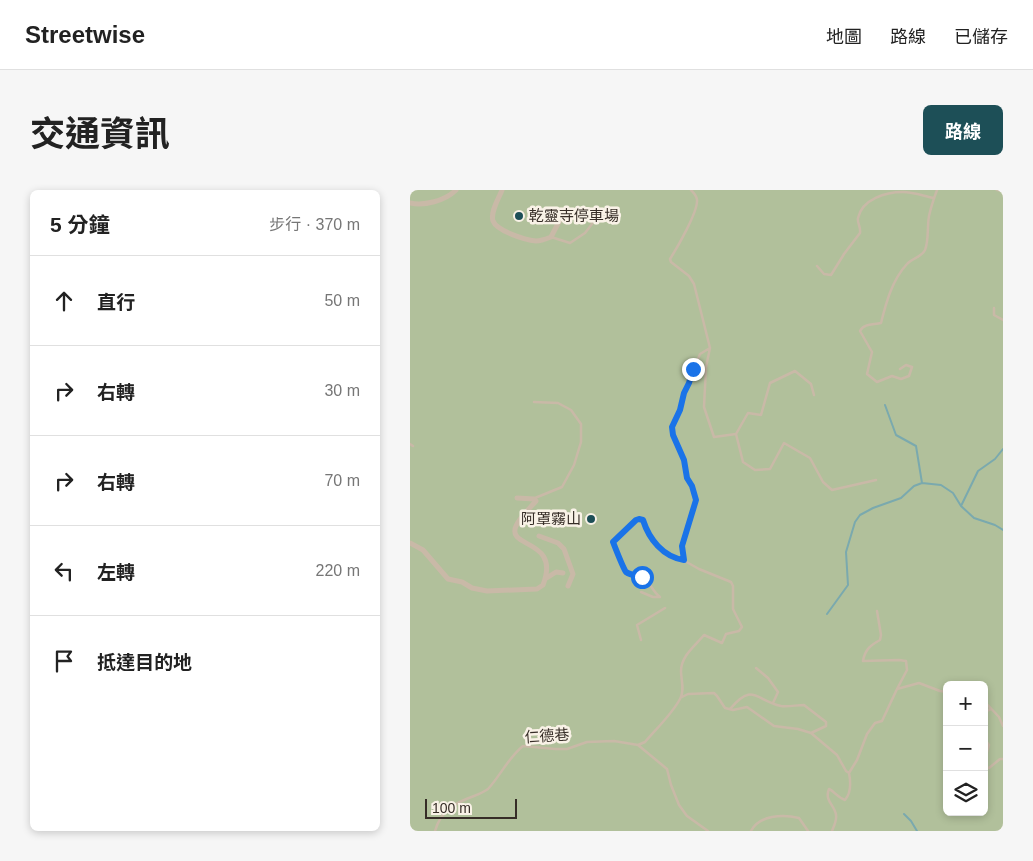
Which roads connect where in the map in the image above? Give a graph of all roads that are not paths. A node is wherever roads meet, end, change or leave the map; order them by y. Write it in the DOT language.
graph roads {
  1 [pos="456,190"];
  2 [pos="502,190"];
  3 [pos="692,190"];
  4 [pos="937,190"];
  5 [pos="997,190"];
  6 [pos="1003,191"];
  7 [pos="934,198"];
  8 [pos="410,203"];
  9 [pos="563,214"];
  10 [pos="589,214"];
  11 [pos="551,237"];
  12 [pos="817,266"];
  13 [pos="994,308"];
  14 [pos="1003,320"];
  15 [pos="710,348"];
  16 [pos="900,369"];
  17 [pos="814,395"];
  18 [pos="534,402"];
  19 [pos="736,434"];
  20 [pos="876,480"];
  21 [pos="517,498"];
  22 [pos="534,499"];
  23 [pos="539,536"];
  24 [pos="410,543"];
  25 [pos="684,560"];
  26 [pos="563,573"];
  27 [pos="545,579"];
  28 [pos="568,586"];
  29 [pos="640,592"];
  30 [pos="665,608"];
  31 [pos="877,611"];
  32 [pos="640,640"];
  33 [pos="756,668"];
  34 [pos="897,689"];
  35 [pos="943,691"];
  36 [pos="681,697"];
  37 [pos="773,703"];
  38 [pos="988,705"];
  39 [pos="991,708"];
  40 [pos="730,709"];
  41 [pos="988,710"];
  42 [pos="1003,726"];
  43 [pos="811,733"];
  44 [pos="638,745"];
  45 [pos="1003,759"];
  46 [pos="988,768"];
  47 [pos="849,773"];
  48 [pos="435,831"];
  49 [pos="708,831"];
  50 [pos="751,831"];
  51 [pos="808,831"];
  52 [pos="832,831"];
  1 -- 8 [label="street"];
  2 -- 11 [label="street"];
  3 -- 15 [label="lane"];
  4 -- 7 [label="lane"];
  5 -- 6 [label="lane"];
  7 -- 12 [label="lane"];
  7 -- 16 [label="lane"];
  9 -- 11 [label="street"];
  10 -- 11 [label="lane"];
  13 -- 14 [label="lane"];
  15 -- 19 [label="lane"];
  15 -- 25 [label="lane"];
  17 -- 19 [label="lane"];
  18 -- 22 [label="lane"];
  19 -- 20 [label="lane"];
  21 -- 22 [label="street"];
  22 -- 27 [label="street"];
  23 -- 28 [label="street"];
  24 -- 27 [label="street"];
  25 -- 29 [label="lane"];
  25 -- 36 [label="lane"];
  26 -- 27 [label="street"];
  30 -- 32 [label="lane"];
  31 -- 34 [label="lane"];
  33 -- 37 [label="lane"];
  34 -- 35 [label="lane"];
  34 -- 47 [label="lane"];
  36 -- 40 [label="lane"];
  36 -- 44 [label="lane"];
  37 -- 40 [label="lane"];
  37 -- 43 [label="lane"];
  38 -- 39 [label="lane"];
  39 -- 41 [label="lane"];
  39 -- 42 [label="lane"];
  40 -- 43 [label="lane"];
  43 -- 47 [label="lane"];
  44 -- 48 [label="lane, 仁德巷"];
  44 -- 49 [label="lane"];
  45 -- 46 [label="lane"];
  47 -- 52 [label="lane"];
  50 -- 51 [label="lane"];
}
